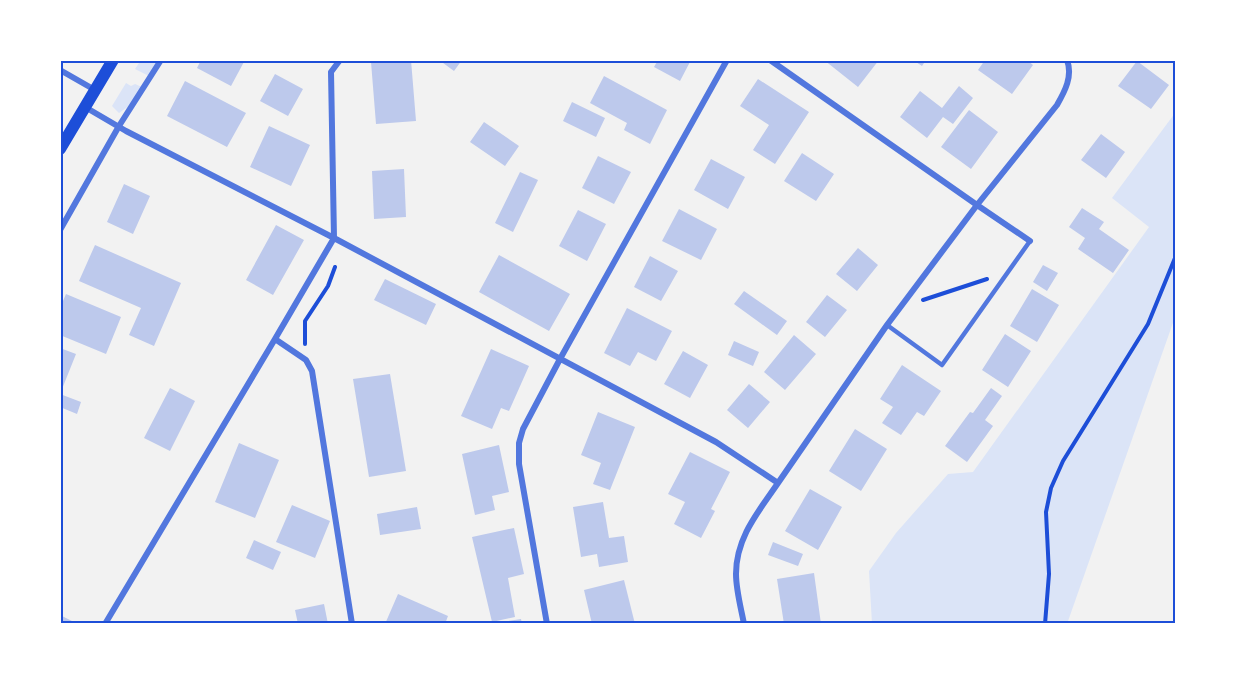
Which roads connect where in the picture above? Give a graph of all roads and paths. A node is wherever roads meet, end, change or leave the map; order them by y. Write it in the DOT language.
graph roads {
  1 [pos="113,60"];
  2 [pos="161,60"];
  3 [pos="340,60"];
  4 [pos="727,60"];
  5 [pos="770,60"];
  6 [pos="1067,60"];
  7 [pos="60,70"];
  8 [pos="95,90"];
  9 [pos="85,106"];
  10 [pos="119,126"];
  11 [pos="60,149"];
  12 [pos="977,205"];
  13 [pos="60,230"];
  14 [pos="334,238"];
  15 [pos="1030,241"];
  16 [pos="1175,258"];
  17 [pos="1007,272"];
  18 [pos="899,308"];
  19 [pos="887,325"];
  20 [pos="275,339"];
  21 [pos="560,359"];
  22 [pos="306,360"];
  23 [pos="778,483"];
  24 [pos="105,624"];
  25 [pos="352,624"];
  26 [pos="547,624"];
  27 [pos="744,624"];
  28 [pos="1045,624"];
  1 -- 8 [label="main road"];
  2 -- 10 [label="street"];
  3 -- 14 [label="street"];
  4 -- 21 [label="street"];
  5 -- 12 [label="street"];
  6 -- 12 [label="street"];
  7 -- 8 [label="street"];
  8 -- 9 [label="main road"];
  9 -- 10 [label="street"];
  9 -- 11 [label="main road"];
  10 -- 13 [label="street"];
  10 -- 14 [label="street"];
  12 -- 15 [label="street"];
  12 -- 18 [label="street"];
  14 -- 20 [label="street"];
  14 -- 21 [label="street"];
  14 -- 22 [label="path"];
  15 -- 17 [label="lane"];
  16 -- 28 [label="path"];
  17 -- 18 [label="path"];
  17 -- 19 [label="lane"];
  18 -- 19 [label="street"];
  19 -- 23 [label="street"];
  20 -- 22 [label="street"];
  20 -- 24 [label="street"];
  21 -- 23 [label="street"];
  21 -- 26 [label="street"];
  22 -- 25 [label="street"];
  23 -- 27 [label="street"];
}
